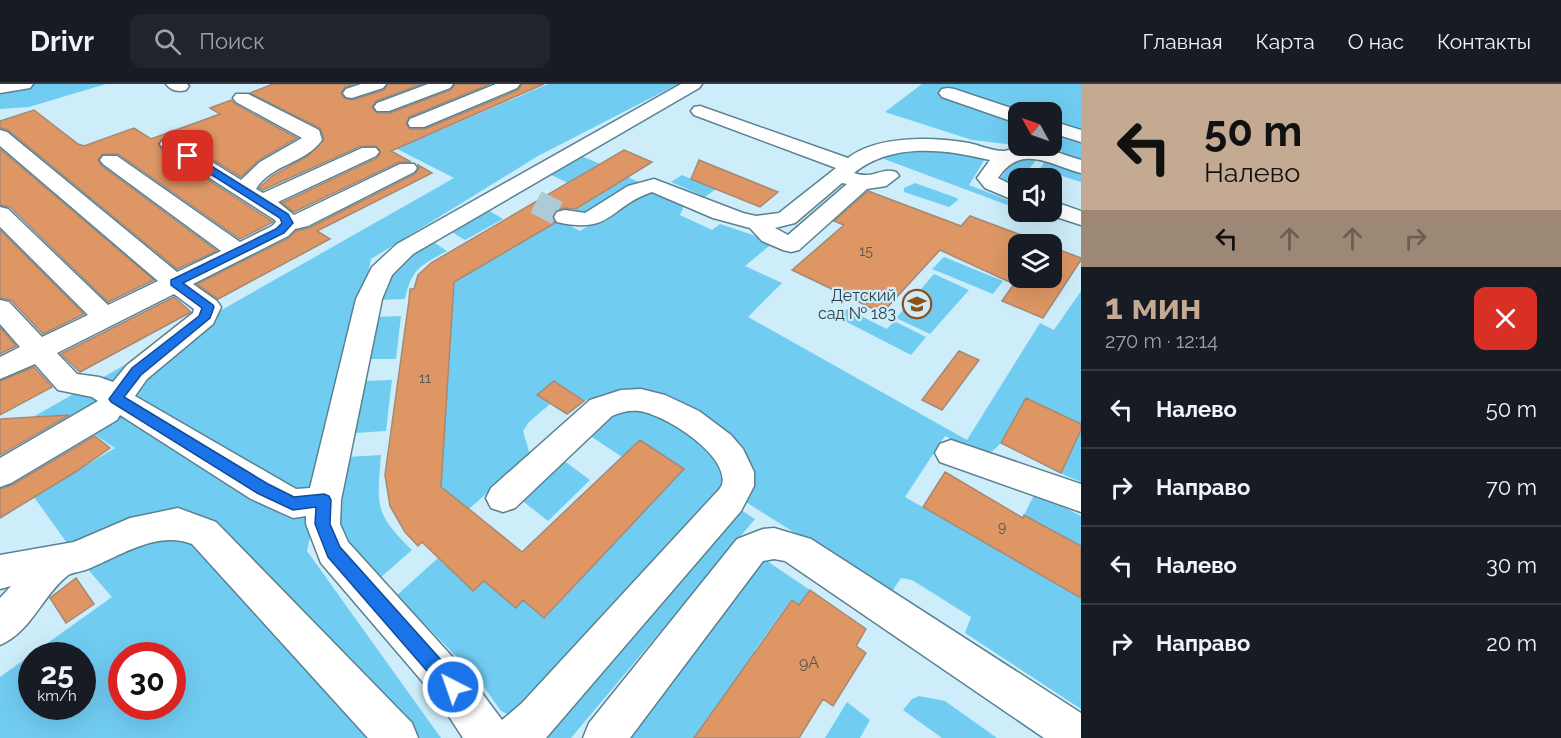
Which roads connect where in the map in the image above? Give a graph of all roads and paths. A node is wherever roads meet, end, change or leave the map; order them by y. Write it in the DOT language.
graph roads {
  1 [pos="24,84"];
  2 [pos="377,84"];
  3 [pos="444,84"];
  4 [pos="511,84"];
  5 [pos="0,88"];
  6 [pos="352,93"];
  7 [pos="948,93"];
  8 [pos="696,97"];
  9 [pos="242,98"];
  10 [pos="383,107"];
  11 [pos="1008,114"];
  12 [pos="417,123"];
  13 [pos="1062,130"];
  14 [pos="0,136"];
  15 [pos="1081,136"];
  16 [pos="170,144"];
  17 [pos="369,152"];
  18 [pos="1003,157"];
  19 [pos="110,160"];
  20 [pos="1081,167"];
  21 [pos="407,168"];
  22 [pos="850,174"];
  23 [pos="889,176"];
  24 [pos="1008,191"];
  25 [pos="253,196"];
  26 [pos="1062,211"];
  27 [pos="0,214"];
  28 [pos="565,217"];
  29 [pos="1081,218"];
  30 [pos="288,223"];
  31 [pos="237,252"];
  32 [pos="175,283"];
  33 [pos="0,308"];
  34 [pos="105,317"];
  35 [pos="38,350"];
  36 [pos="0,369"];
  37 [pos="115,399"];
  38 [pos="951,453"];
  39 [pos="0,474"];
  40 [pos="503,498"];
  41 [pos="1081,498"];
  42 [pos="324,500"];
  43 [pos="58,560"];
  44 [pos="0,572"];
  45 [pos="0,627"];
  46 [pos="397,738"];
  47 [pos="489,738"];
  48 [pos="513,738"];
  49 [pos="604,738"];
  50 [pos="1081,738"];
  1 -- 5 [label="street"];
  2 -- 6 [label="street"];
  3 -- 10 [label="street"];
  4 -- 12 [label="street"];
  7 -- 11 [label="street"];
  8 -- 22 [label="street"];
  8 -- 42 [label="street"];
  9 -- 25 [label="street"];
  13 -- 15 [label="street"];
  14 -- 32 [label="street"];
  16 -- 25 [label="street"];
  17 -- 25 [label="street"];
  18 -- 20 [label="street"];
  18 -- 22 [label="street"];
  18 -- 24 [label="street"];
  19 -- 31 [label="street"];
  21 -- 30 [label="street"];
  22 -- 23 [label="street"];
  22 -- 28 [label="street"];
  25 -- 30 [label="street"];
  26 -- 29 [label="street"];
  27 -- 34 [label="street"];
  30 -- 31 [label="street"];
  31 -- 32 [label="street"];
  32 -- 34 [label="street"];
  32 -- 37 [label="street"];
  33 -- 35 [label="street"];
  34 -- 35 [label="street"];
  35 -- 36 [label="street"];
  35 -- 37 [label="street"];
  37 -- 39 [label="street"];
  37 -- 42 [label="street"];
  38 -- 41 [label="street"];
  40 -- 48 [label="street"];
  42 -- 47 [label="street"];
  43 -- 44 [label="street"];
  43 -- 45 [label="street"];
  43 -- 46 [label="street"];
  49 -- 50 [label="street"];
}
